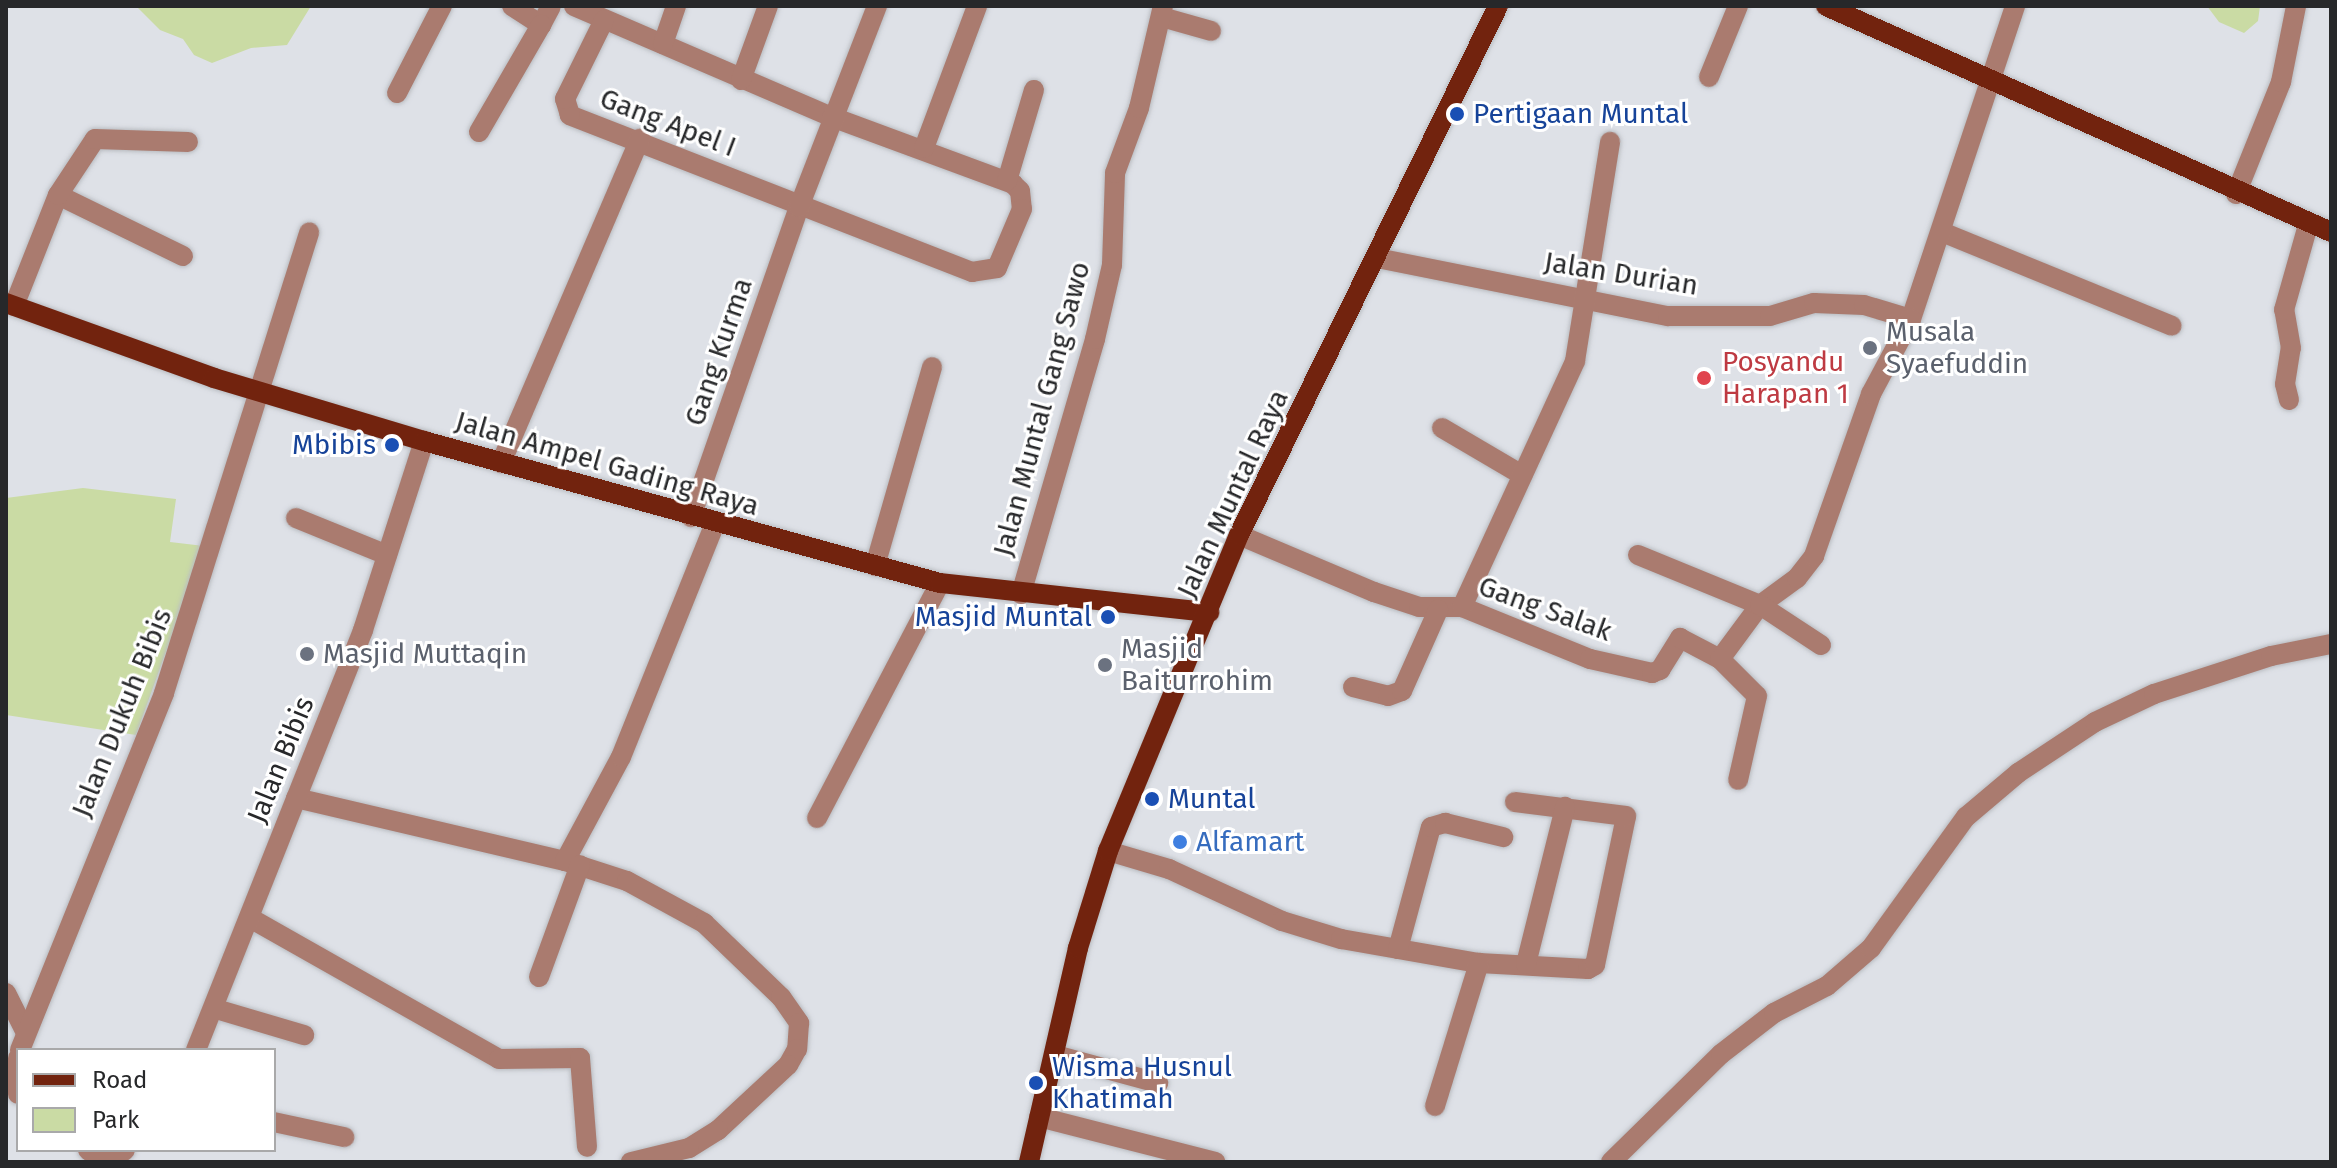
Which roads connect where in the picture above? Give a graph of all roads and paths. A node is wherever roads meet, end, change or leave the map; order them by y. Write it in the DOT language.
graph roads {
  1 [pos="442,6"];
  2 [pos="512,6"];
  3 [pos="551,6"];
  4 [pos="574,6"];
  5 [pos="676,6"];
  6 [pos="768,6"];
  7 [pos="877,6"];
  8 [pos="977,6"];
  9 [pos="1498,6"];
  10 [pos="1738,6"];
  11 [pos="1826,6"];
  12 [pos="2015,6"];
  13 [pos="2296,6"];
  14 [pos="1162,11"];
  15 [pos="604,20"];
  16 [pos="541,25"];
  17 [pos="1211,31"];
  18 [pos="663,44"];
  19 [pos="1709,77"];
  20 [pos="741,80"];
  21 [pos="1988,81"];
  22 [pos="1034,90"];
  23 [pos="397,93"];
  24 [pos="832,117"];
  25 [pos="479,132"];
  26 [pos="640,139"];
  27 [pos="188,142"];
  28 [pos="1610,142"];
  29 [pos="924,148"];
  30 [pos="1007,181"];
  31 [pos="2236,194"];
  32 [pos="58,195"];
  33 [pos="799,207"];
  34 [pos="2308,225"];
  35 [pos="309,232"];
  36 [pos="1942,232"];
  37 [pos="2331,232"];
  38 [pos="183,256"];
  39 [pos="1377,258"];
  40 [pos="1586,301"];
  41 [pos="10,305"];
  42 [pos="1911,319"];
  43 [pos="2172,326"];
  44 [pos="932,367"];
  45 [pos="263,392"];
  46 [pos="2289,400"];
  47 [pos="1442,428"];
  48 [pos="424,441"];
  49 [pos="501,463"];
  50 [pos="1522,475"];
  51 [pos="691,517"];
  52 [pos="296,518"];
  53 [pos="715,523"];
  54 [pos="1239,535"];
  55 [pos="387,555"];
  56 [pos="1638,555"];
  57 [pos="875,566"];
  58 [pos="940,583"];
  59 [pos="1021,594"];
  60 [pos="1760,605"];
  61 [pos="1462,607"];
  62 [pos="1438,610"];
  63 [pos="1209,612"];
  64 [pos="2331,644"];
  65 [pos="1821,645"];
  66 [pos="1720,659"];
  67 [pos="1353,687"];
  68 [pos="1738,780"];
  69 [pos="296,798"];
  70 [pos="1515,802"];
  71 [pos="1565,807"];
  72 [pos="817,818"];
  73 [pos="1503,837"];
  74 [pos="1108,851"];
  75 [pos="573,863"];
  76 [pos="250,918"];
  77 [pos="1398,949"];
  78 [pos="1479,963"];
  79 [pos="1526,964"];
  80 [pos="539,977"];
  81 [pos="6,993"];
  82 [pos="216,1009"];
  83 [pos="304,1035"];
  84 [pos="22,1041"];
  85 [pos="197,1048"];
  86 [pos="1055,1055"];
  87 [pos="1158,1083"];
  88 [pos="1435,1106"];
  89 [pos="1039,1117"];
  90 [pos="276,1122"];
  91 [pos="344,1137"];
  92 [pos="587,1147"];
  93 [pos="631,1162"];
  94 [pos="1029,1162"];
  95 [pos="1215,1162"];
  96 [pos="1611,1162"];
  1 -- 23 [label="street"];
  2 -- 16 [label="street"];
  3 -- 16 [label="street"];
  4 -- 15 [label="street"];
  5 -- 18 [label="street"];
  6 -- 20 [label="street"];
  7 -- 24 [label="street, Gang Kurma"];
  8 -- 29 [label="street"];
  9 -- 39 [label="main road, Jalan Muntal Raya"];
  10 -- 19 [label="street"];
  11 -- 21 [label="main road"];
  12 -- 21 [label="street"];
  13 -- 31 [label="street"];
  14 -- 17 [label="street"];
  14 -- 59 [label="street, Jalan Muntal Gang Sawo"];
  15 -- 18 [label="street"];
  15 -- 26 [label="street, Gang Apel I"];
  16 -- 25 [label="street"];
  18 -- 20 [label="street"];
  20 -- 24 [label="street"];
  21 -- 31 [label="main road"];
  21 -- 36 [label="street"];
  22 -- 30 [label="street"];
  24 -- 29 [label="street"];
  24 -- 33 [label="street, Gang Kurma"];
  26 -- 33 [label="street, Gang Apel I"];
  26 -- 49 [label="street"];
  27 -- 32 [label="street"];
  28 -- 40 [label="street"];
  29 -- 30 [label="street"];
  30 -- 33 [label="street, Gang Apel I"];
  31 -- 34 [label="main road"];
  32 -- 38 [label="street"];
  32 -- 41 [label="street"];
  33 -- 51 [label="street, Gang Kurma"];
  34 -- 37 [label="main road"];
  34 -- 46 [label="street"];
  35 -- 45 [label="street, Jalan Dukuh Bibis"];
  36 -- 42 [label="street"];
  36 -- 43 [label="street"];
  39 -- 40 [label="street, Jalan Durian"];
  39 -- 54 [label="main road, Jalan Muntal Raya"];
  40 -- 42 [label="street, Jalan Durian"];
  40 -- 50 [label="street"];
  41 -- 45 [label="main road, Jalan Ampel Gading Raya"];
  42 -- 60 [label="street"];
  44 -- 57 [label="street"];
  45 -- 48 [label="main road, Jalan Ampel Gading Raya"];
  45 -- 84 [label="street, Jalan Dukuh Bibis"];
  47 -- 50 [label="street"];
  48 -- 49 [label="main road, Jalan Ampel Gading Raya"];
  48 -- 55 [label="street, Jalan Bibis"];
  49 -- 51 [label="main road, Jalan Ampel Gading Raya"];
  50 -- 61 [label="street"];
  51 -- 53 [label="main road, Jalan Ampel Gading Raya"];
  52 -- 55 [label="street"];
  53 -- 57 [label="main road, Jalan Ampel Gading Raya"];
  53 -- 75 [label="street"];
  54 -- 62 [label="street, Gang Salak"];
  54 -- 63 [label="main road, Jalan Muntal Raya"];
  55 -- 69 [label="street, Jalan Bibis"];
  56 -- 60 [label="street"];
  57 -- 58 [label="main road, Jalan Ampel Gading Raya"];
  58 -- 59 [label="main road, Jalan Ampel Gading Raya"];
  58 -- 72 [label="street"];
  59 -- 63 [label="main road, Jalan Ampel Gading Raya"];
  60 -- 65 [label="street"];
  60 -- 66 [label="street"];
  61 -- 62 [label="street, Gang Salak"];
  61 -- 66 [label="street, Gang Salak"];
  62 -- 67 [label="street"];
  63 -- 74 [label="main road, Jalan Muntal Raya"];
  64 -- 96 [label="street"];
  66 -- 68 [label="street"];
  69 -- 75 [label="street"];
  69 -- 76 [label="street, Jalan Bibis"];
  70 -- 71 [label="street"];
  71 -- 79 [label="street"];
  71 -- 79 [label="street"];
  73 -- 77 [label="street"];
  74 -- 77 [label="street"];
  74 -- 86 [label="main road, Jalan Muntal Raya"];
  75 -- 80 [label="street"];
  75 -- 93 [label="street"];
  76 -- 82 [label="street, Jalan Bibis"];
  76 -- 92 [label="street"];
  77 -- 78 [label="street"];
  78 -- 79 [label="street"];
  78 -- 88 [label="street"];
  81 -- 84 [label="street"];
  82 -- 83 [label="street"];
  82 -- 85 [label="street, Jalan Bibis"];
  86 -- 87 [label="street"];
  86 -- 89 [label="main road, Jalan Muntal Raya"];
  89 -- 94 [label="main road, Jalan Muntal Raya"];
  89 -- 95 [label="street"];
  90 -- 91 [label="street"];
}
